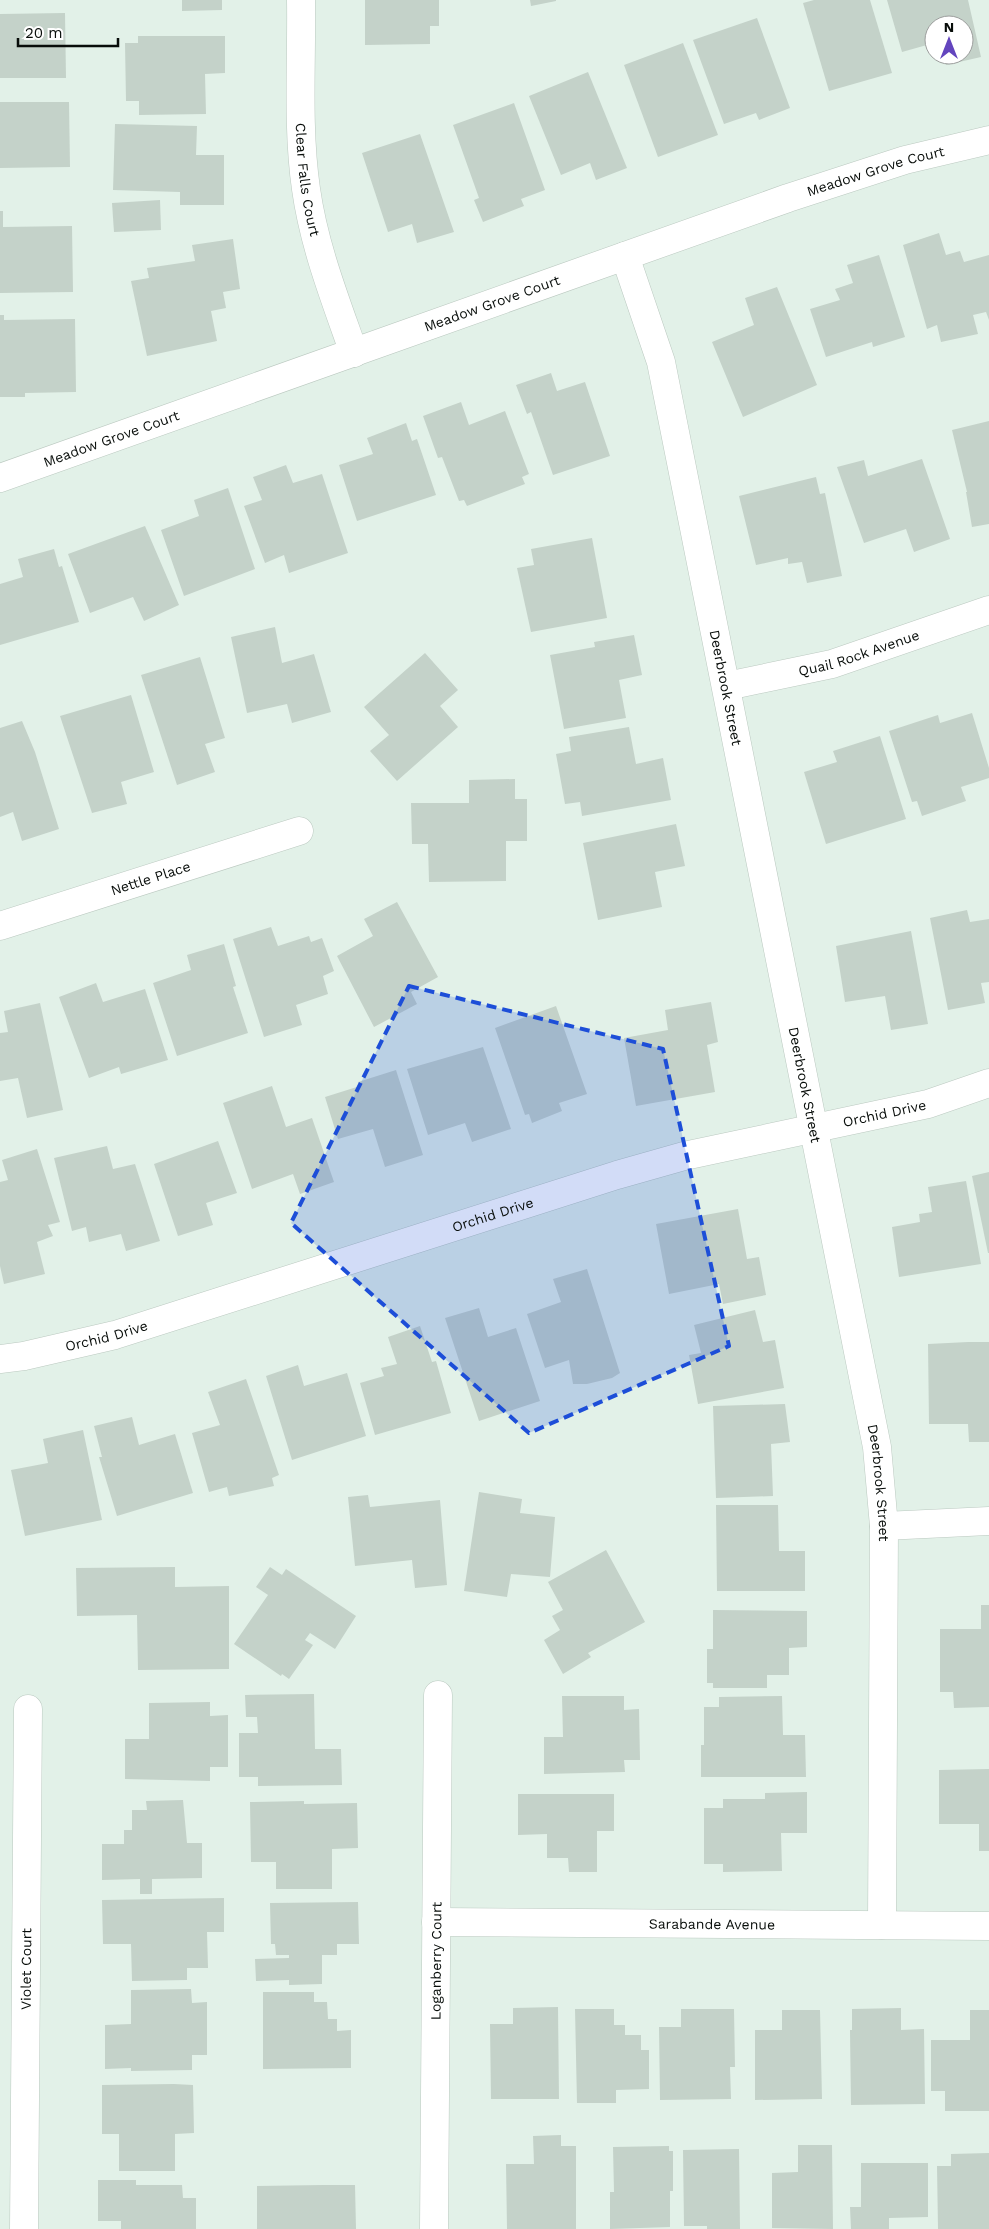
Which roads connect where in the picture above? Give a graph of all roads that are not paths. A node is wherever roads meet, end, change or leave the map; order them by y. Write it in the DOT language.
graph roads {
  1 [pos="301,0"];
  2 [pos="989,140"];
  3 [pos="625,256"];
  4 [pos="354,353"];
  5 [pos="0,478"];
  6 [pos="989,610"];
  7 [pos="727,686"];
  8 [pos="299,831"];
  9 [pos="0,926"];
  10 [pos="989,1083"];
  11 [pos="815,1129"];
  12 [pos="0,1360"];
  13 [pos="989,1521"];
  14 [pos="884,1526"];
  15 [pos="438,1694"];
  16 [pos="28,1709"];
  17 [pos="436,1922"];
  18 [pos="882,1925"];
  19 [pos="989,1926"];
  20 [pos="24,2229"];
  21 [pos="434,2229"];
  1 -- 4 [label="street, Clear Falls Court"];
  2 -- 3 [label="street, Meadow Grove Court"];
  3 -- 4 [label="street, Meadow Grove Court"];
  3 -- 7 [label="street, Deerbrook Street"];
  4 -- 5 [label="street, Meadow Grove Court"];
  6 -- 7 [label="street, Quail Rock Avenue"];
  7 -- 11 [label="street, Deerbrook Street"];
  8 -- 9 [label="street, Nettle Place"];
  10 -- 11 [label="street, Orchid Drive"];
  11 -- 12 [label="street, Orchid Drive"];
  11 -- 14 [label="street, Deerbrook Street"];
  13 -- 14 [label="street"];
  14 -- 18 [label="street, Deerbrook Street"];
  15 -- 17 [label="street, Loganberry Court"];
  16 -- 20 [label="street, Violet Court"];
  17 -- 18 [label="street, Sarabande Avenue"];
  17 -- 21 [label="street, Loganberry Court"];
  18 -- 19 [label="street, Sarabande Avenue"];
}
